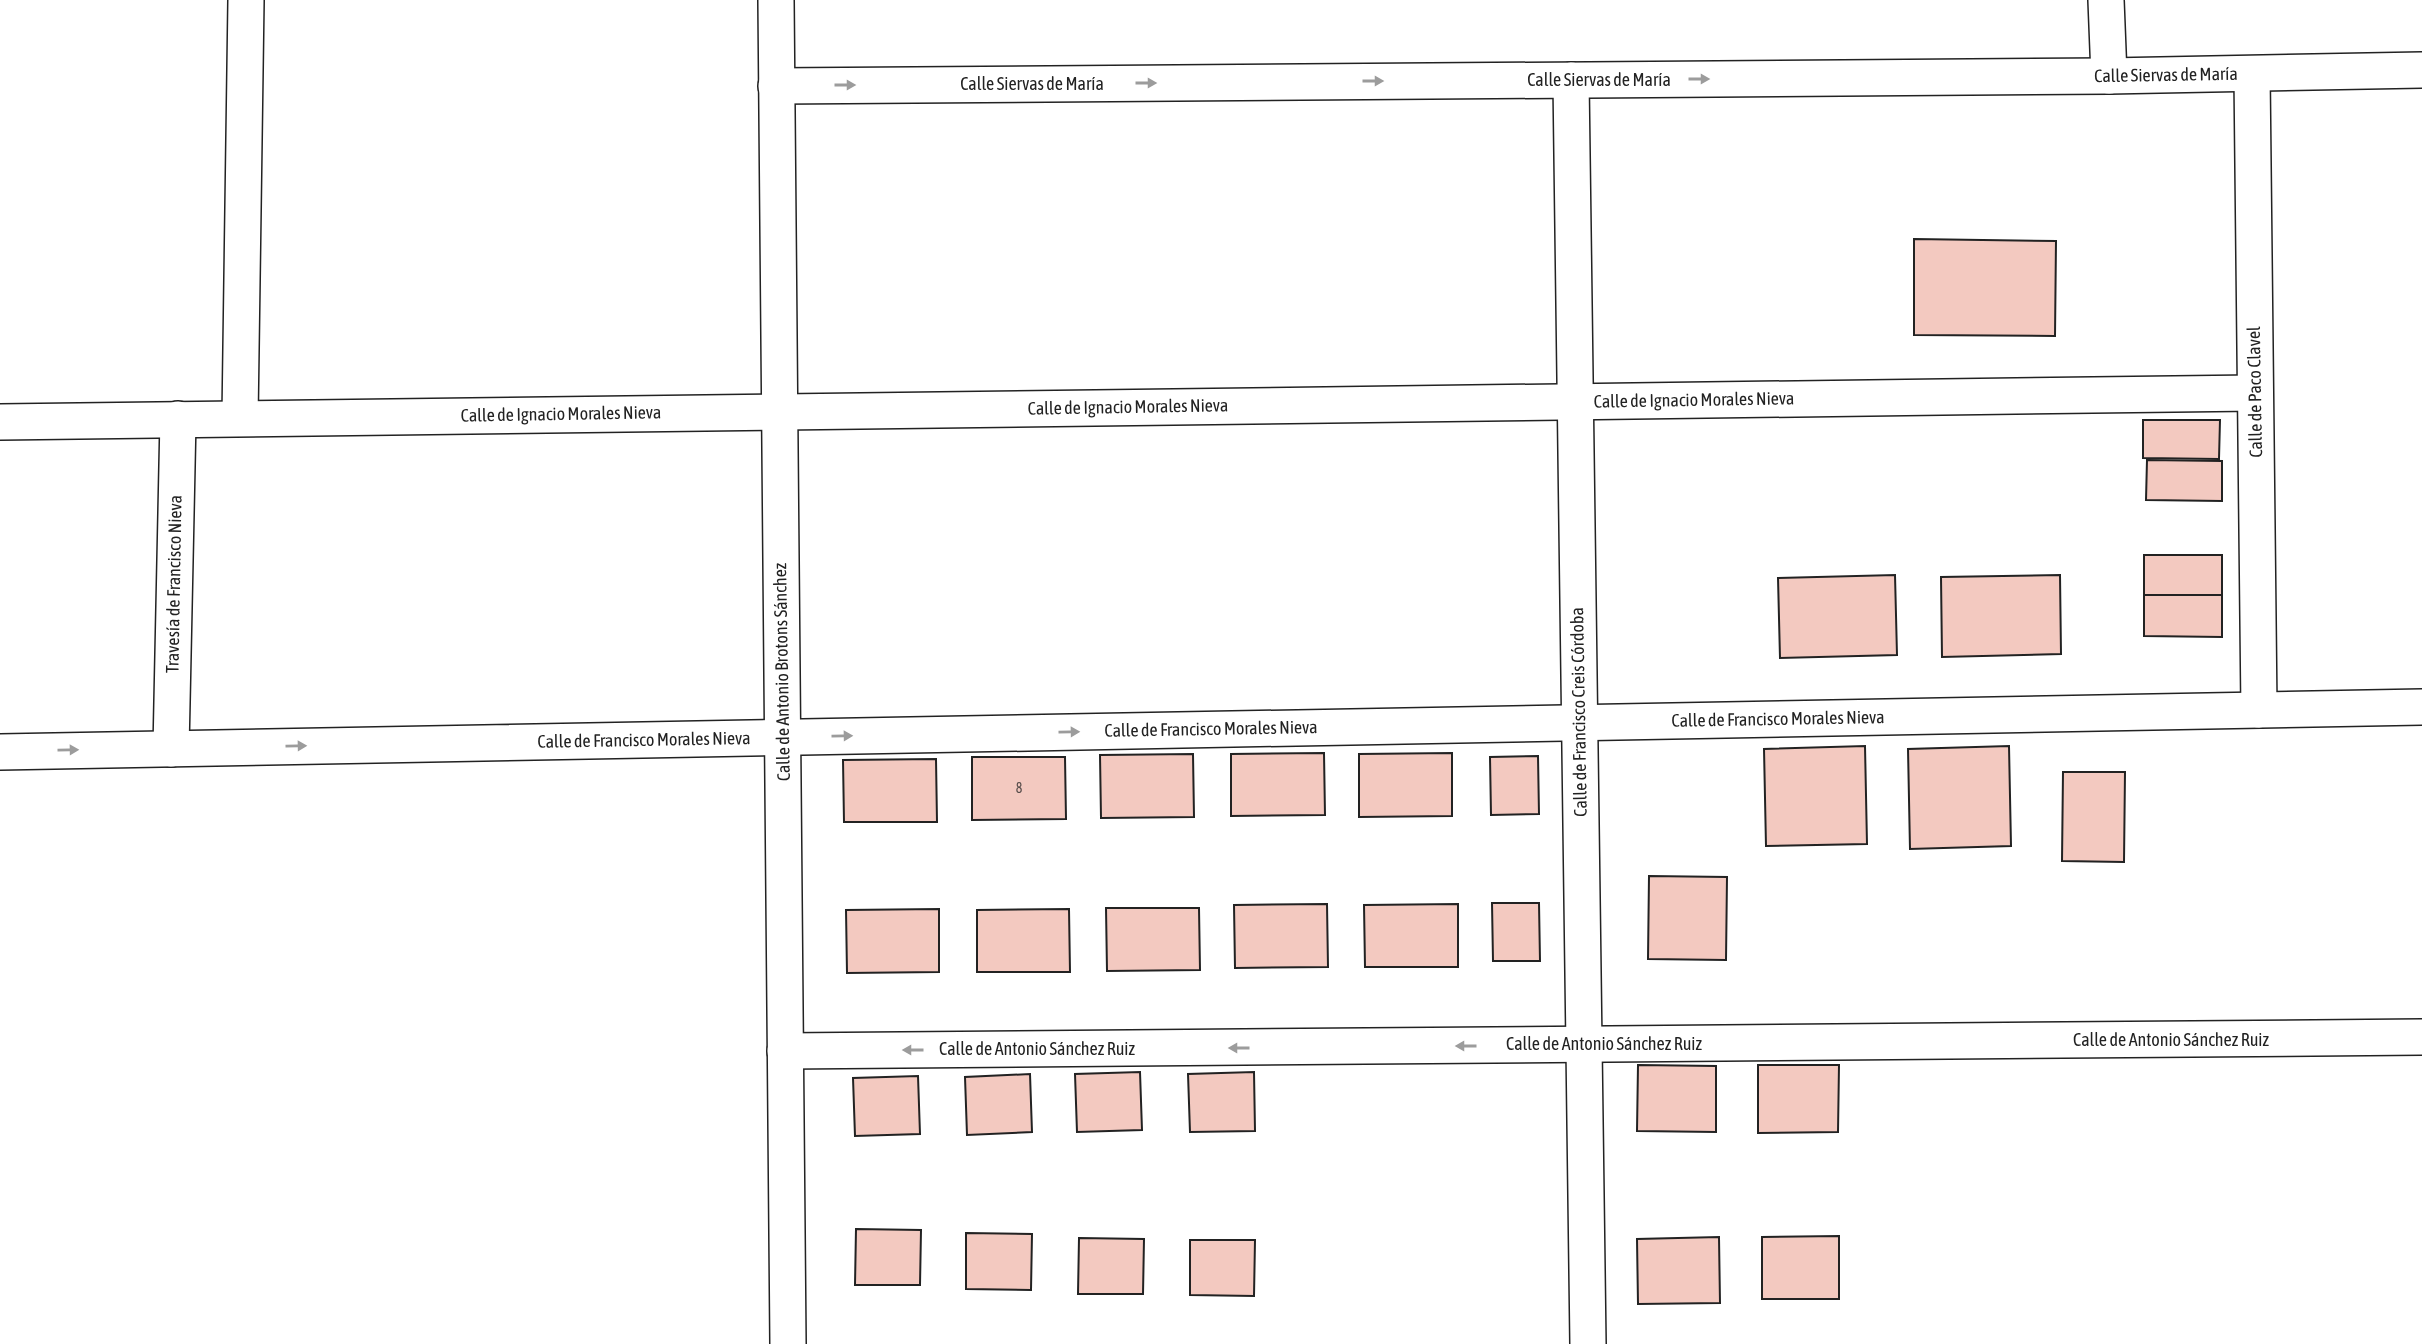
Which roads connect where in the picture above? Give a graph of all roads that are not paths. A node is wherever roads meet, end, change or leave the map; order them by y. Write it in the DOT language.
graph roads {
  1 [pos="246,0"];
  2 [pos="776,0"];
  3 [pos="2106,0"];
  4 [pos="2422,69"];
  5 [pos="2252,74"];
  6 [pos="2109,76"];
  7 [pos="1571,80"];
  8 [pos="776,86"];
  9 [pos="2255,393"];
  10 [pos="1575,402"];
  11 [pos="779,411"];
  12 [pos="240,418"];
  13 [pos="177,419"];
  14 [pos="0,422"];
  15 [pos="2422,707"];
  16 [pos="2259,710"];
  17 [pos="1579,722"];
  18 [pos="783,737"];
  19 [pos="171,748"];
  20 [pos="0,752"];
  21 [pos="2422,1037"];
  22 [pos="1584,1045"];
  23 [pos="785,1051"];
  24 [pos="788,1344"];
  25 [pos="1588,1344"];
  1 -- 12 [label="street"];
  2 -- 8 [label="street, Calle de Antonio Brotons Sánchez"];
  3 -- 6 [label="street"];
  4 -- 5 [label="street, Calle Siervas de María"];
  5 -- 6 [label="street, Calle Siervas de María"];
  5 -- 9 [label="street, Calle de Paco Clavel"];
  7 -- 6 [label="street, Calle Siervas de María, one-way"];
  8 -- 7 [label="street, Calle Siervas de María, one-way"];
  7 -- 10 [label="street, Calle de Francisco Creis Córdoba"];
  8 -- 11 [label="street, Calle de Antonio Brotons Sánchez"];
  9 -- 10 [label="street, Calle de Ignacio Morales Nieva"];
  9 -- 16 [label="street, Calle de Paco Clavel"];
  10 -- 11 [label="street, Calle de Ignacio Morales Nieva"];
  10 -- 17 [label="street, Calle de Francisco Creis Córdoba"];
  11 -- 12 [label="street, Calle de Ignacio Morales Nieva"];
  11 -- 18 [label="street, Calle de Antonio Brotons Sánchez"];
  12 -- 13 [label="street, Calle de Ignacio Morales Nieva"];
  13 -- 14 [label="street, Calle de Ignacio Morales Nieva"];
  13 -- 19 [label="street, Travesía de Francisco Nieva"];
  15 -- 16 [label="street, Calle de Francisco Morales Nieva"];
  16 -- 17 [label="street, Calle de Francisco Morales Nieva"];
  18 -- 17 [label="street, Calle de Francisco Morales Nieva, one-way"];
  17 -- 22 [label="street, Calle de Francisco Creis Córdoba"];
  19 -- 18 [label="street, Calle de Francisco Morales Nieva, one-way"];
  18 -- 23 [label="street, Calle de Antonio Brotons Sánchez"];
  20 -- 19 [label="street, Calle de Francisco Morales Nieva, one-way"];
  21 -- 22 [label="street, Calle de Antonio Sánchez Ruiz"];
  22 -- 23 [label="street, Calle de Antonio Sánchez Ruiz, one-way"];
  22 -- 25 [label="street, Calle de Francisco Creis Córdoba"];
  23 -- 24 [label="street, Calle de Antonio Brotons Sánchez"];
}
